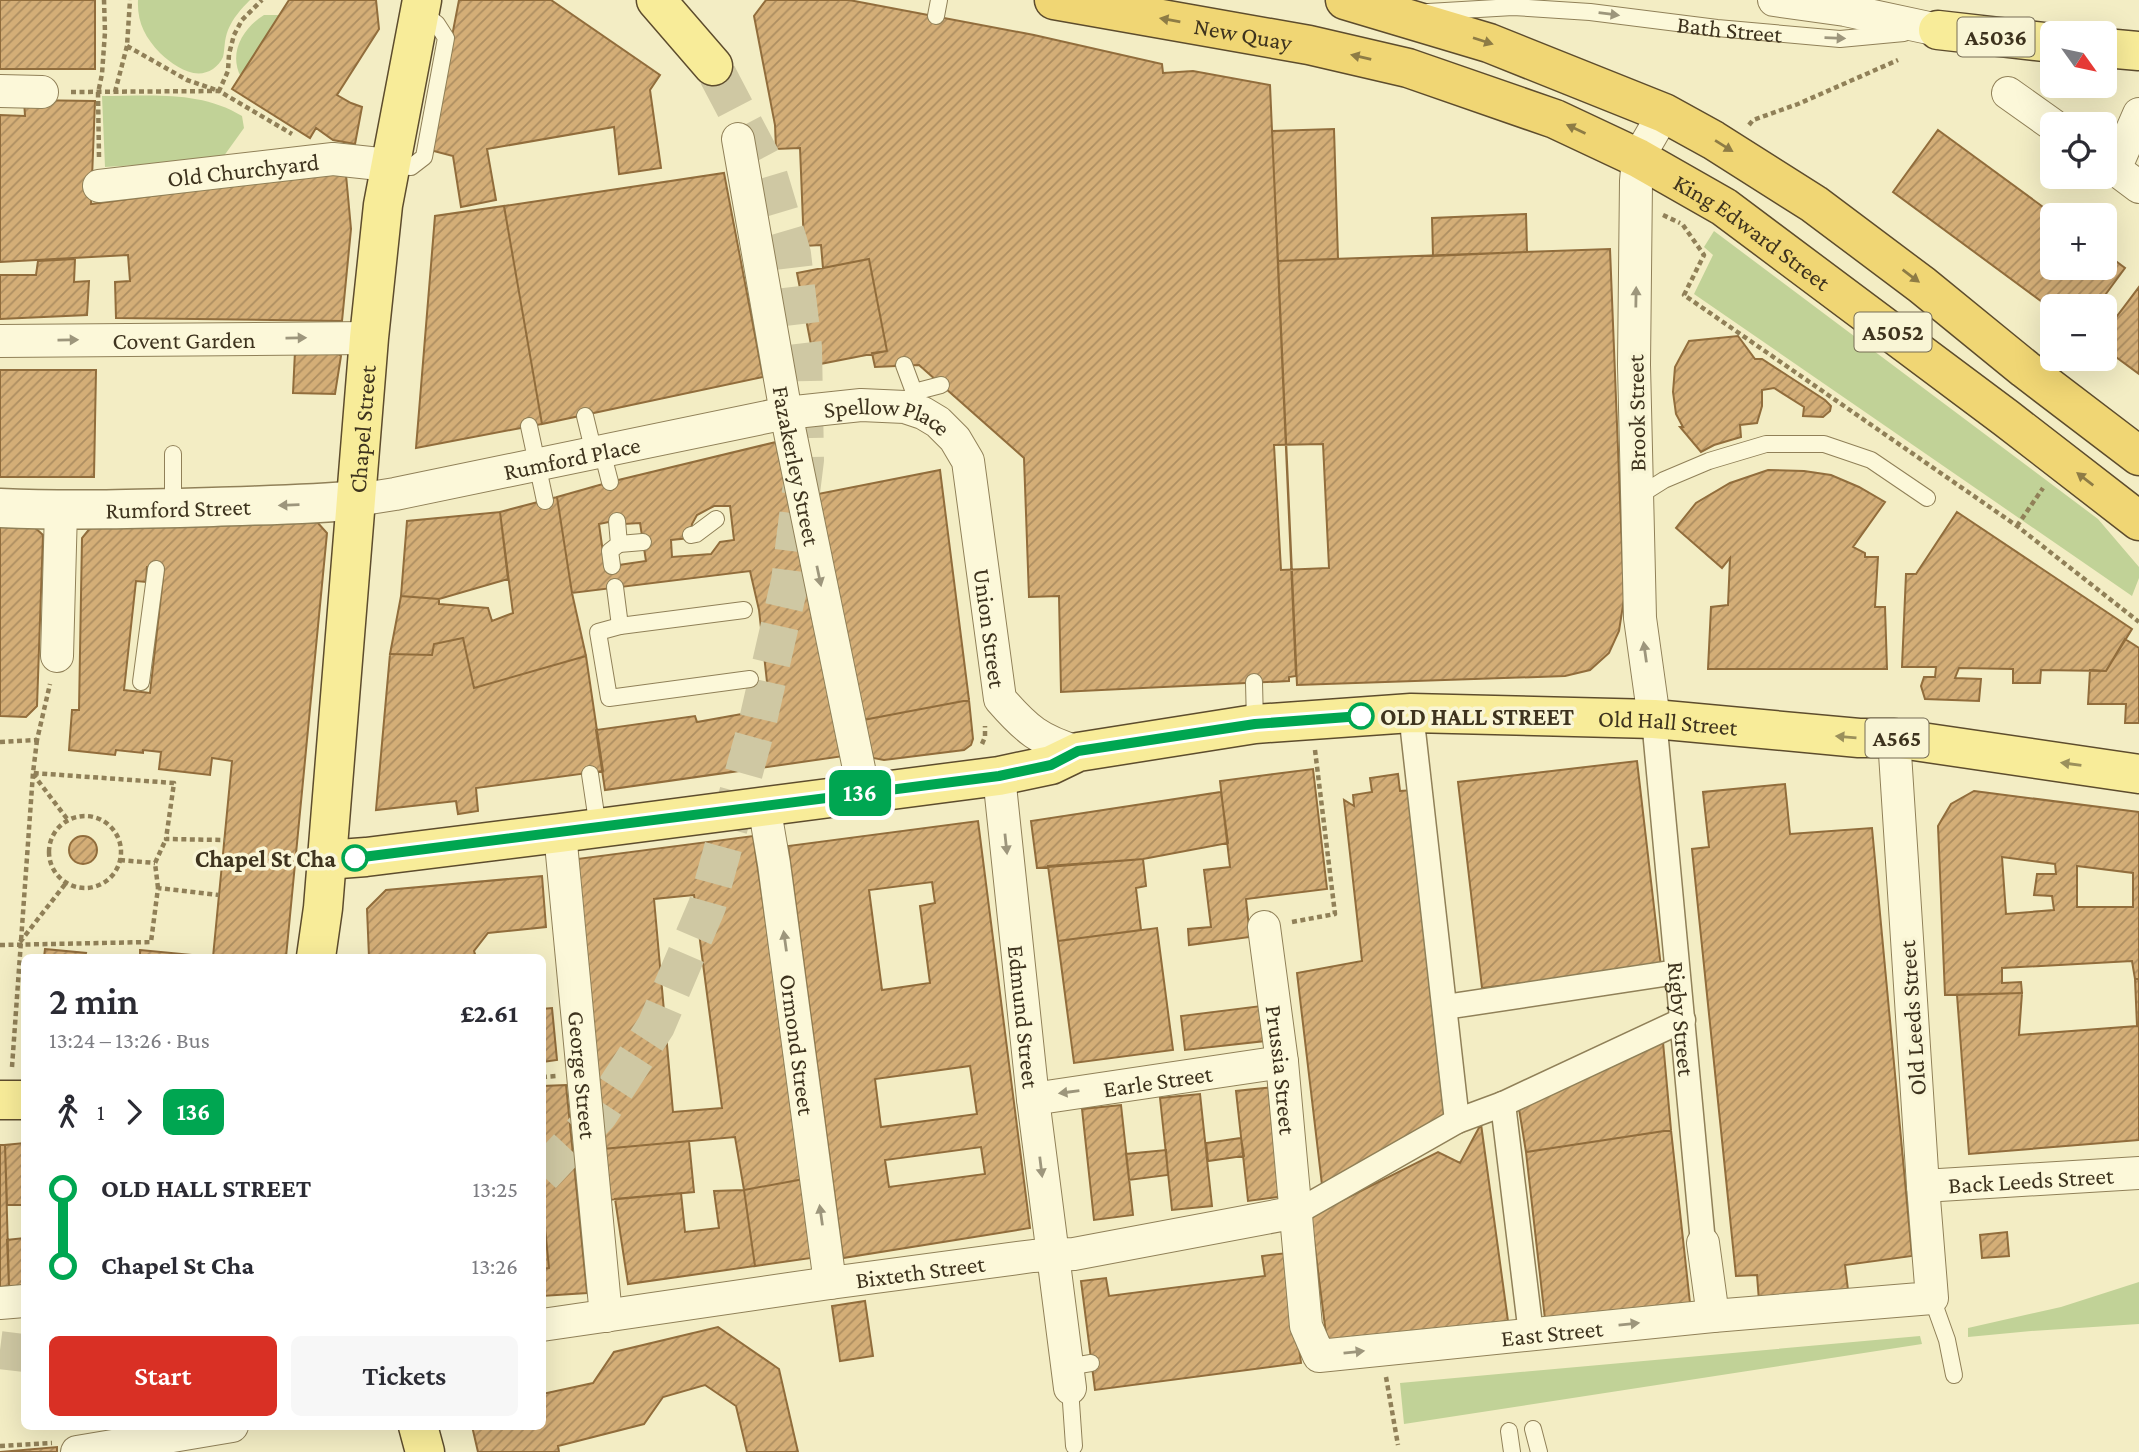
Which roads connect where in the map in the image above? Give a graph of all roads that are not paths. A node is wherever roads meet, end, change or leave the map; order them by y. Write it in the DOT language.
graph roads {
  1 [pos="656,0"];
  2 [pos="1054,0"];
  3 [pos="1345,0"];
  4 [pos="1774,0"];
  5 [pos="421,5"];
  6 [pos="1394,14"];
  7 [pos="1938,30"];
  8 [pos="2040,42"];
  9 [pos="1310,45"];
  10 [pos="2118,49"];
  11 [pos="2139,51"];
  12 [pos="713,66"];
  13 [pos="0,91"];
  14 [pos="42,92"];
  15 [pos="2008,93"];
  16 [pos="1664,113"];
  17 [pos="2139,114"];
  18 [pos="2040,116"];
  19 [pos="738,139"];
  20 [pos="1638,158"];
  21 [pos="389,165"];
  22 [pos="2120,173"];
  23 [pos="99,186"];
  24 [pos="369,338"];
  25 [pos="0,341"];
  26 [pos="904,365"];
  27 [pos="942,386"];
  28 [pos="909,399"];
  29 [pos="786,413"];
  30 [pos="586,416"];
  31 [pos="529,426"];
  32 [pos="598,452"];
  33 [pos="173,454"];
  34 [pos="2139,456"];
  35 [pos="968,461"];
  36 [pos="537,464"];
  37 [pos="610,482"];
  38 [pos="1637,497"];
  39 [pos="1927,498"];
  40 [pos="357,500"];
  41 [pos="545,501"];
  42 [pos="0,508"];
  43 [pos="61,510"];
  44 [pos="163,514"];
  45 [pos="716,519"];
  46 [pos="617,521"];
  47 [pos="2139,521"];
  48 [pos="691,535"];
  49 [pos="643,542"];
  50 [pos="619,544"];
  51 [pos="612,566"];
  52 [pos="156,569"];
  53 [pos="615,591"];
  54 [pos="744,610"];
  55 [pos="620,626"];
  56 [pos="57,656"];
  57 [pos="750,679"];
  58 [pos="141,682"];
  59 [pos="1254,682"];
  60 [pos="1411,713"];
  61 [pos="1654,719"];
  62 [pos="1255,724"];
  63 [pos="1894,738"];
  64 [pos="1078,751"];
  65 [pos="989,764"];
  66 [pos="590,774"];
  67 [pos="2139,774"];
  68 [pos="864,793"];
  69 [pos="764,805"];
  70 [pos="598,828"];
  71 [pos="560,833"];
  72 [pos="326,860"];
  73 [pos="1264,927"];
  74 [pos="316,954"];
  75 [pos="1677,972"];
  76 [pos="1445,1007"];
  77 [pos="1683,1020"];
  78 [pos="1282,1062"];
  79 [pos="1033,1099"];
  80 [pos="1503,1104"];
  81 [pos="1457,1121"];
  82 [pos="2139,1173"];
  83 [pos="1923,1186"];
  84 [pos="1297,1212"];
  85 [pos="1703,1243"];
  86 [pos="1052,1254"];
  87 [pos="830,1283"];
  88 [pos="1932,1298"];
  89 [pos="21,1301"];
  90 [pos="0,1303"];
  91 [pos="606,1315"];
  92 [pos="1713,1316"];
  93 [pos="546,1324"];
  94 [pos="1531,1334"];
  95 [pos="1076,1373"];
  96 [pos="1954,1375"];
  97 [pos="1533,1429"];
  98 [pos="213,1430"];
  99 [pos="419,1430"];
  100 [pos="1508,1432"];
  101 [pos="181,1437"];
  102 [pos="1074,1446"];
  103 [pos="67,1447"];
  104 [pos="115,1448"];
  105 [pos="425,1452"];
  106 [pos="1512,1452"];
  107 [pos="1539,1452"];
  1 -- 12 [label="main road"];
  9 -- 2 [label="highway, New Quay, one-way"];
  3 -- 6 [label="highway, A5052"];
  4 -- 7 [label="street, Bath Street / A5036"];
  5 -- 21 [label="main road, Chapel Street"];
  6 -- 7 [label="lane, Bath Street, one-way"];
  6 -- 16 [label="highway, A5052, one-way"];
  7 -- 8 [label="main road, Bath Street / A5036"];
  20 -- 9 [label="highway, King Edward Street / A5052, one-way"];
  10 -- 11 [label="main road"];
  13 -- 14 [label="street"];
  15 -- 18 [label="street"];
  16 -- 20 [label="street, Brook Street"];
  16 -- 34 [label="highway, A5052, one-way"];
  17 -- 22 [label="street"];
  19 -- 29 [label="street, Fazakerley Street"];
  38 -- 20 [label="street, Brook Street, one-way"];
  47 -- 20 [label="highway, King Edward Street / A5052, one-way"];
  21 -- 23 [label="street, Old Churchyard"];
  21 -- 24 [label="main road, Chapel Street"];
  25 -- 24 [label="street, Covent Garden, one-way"];
  24 -- 40 [label="main road, Chapel Street"];
  26 -- 28 [label="lane"];
  27 -- 28 [label="lane"];
  28 -- 29 [label="street, Spellow Place"];
  28 -- 35 [label="street, Spellow Place"];
  29 -- 32 [label="street, Rumford Place"];
  29 -- 68 [label="street, Fazakerley Street, one-way"];
  30 -- 32 [label="lane"];
  31 -- 36 [label="lane"];
  32 -- 36 [label="street, Rumford Place"];
  32 -- 37 [label="lane"];
  33 -- 44 [label="lane"];
  35 -- 64 [label="street, Union Street"];
  36 -- 40 [label="street, Rumford Place"];
  36 -- 41 [label="lane"];
  38 -- 39 [label="lane"];
  61 -- 38 [label="street, Brook Street, one-way"];
  40 -- 44 [label="street, Rumford Street, one-way"];
  40 -- 72 [label="main road, Chapel Street"];
  42 -- 43 [label="street, Rumford Street"];
  43 -- 44 [label="street, Rumford Street"];
  43 -- 56 [label="street"];
  45 -- 48 [label="lane"];
  46 -- 50 [label="lane"];
  49 -- 50 [label="lane"];
  50 -- 51 [label="lane"];
  52 -- 58 [label="lane"];
  53 -- 55 [label="lane"];
  54 -- 55 [label="lane"];
  55 -- 57 [label="lane"];
  59 -- 62 [label="lane"];
  60 -- 61 [label="main road, Old Hall Street / A565"];
  60 -- 62 [label="main road, Old Hall Street / A565"];
  60 -- 76 [label="street"];
  63 -- 61 [label="main road, Old Hall Street / A565, one-way"];
  61 -- 75 [label="street, Rigby Street"];
  62 -- 64 [label="main road, Old Hall Street / A565"];
  67 -- 63 [label="main road, Old Hall Street / A565, one-way"];
  63 -- 83 [label="street, Old Leeds Street"];
  64 -- 65 [label="main road, Old Hall Street / A565"];
  65 -- 68 [label="main road, Old Hall Street / A565"];
  65 -- 79 [label="street, Edmund Street, one-way"];
  66 -- 70 [label="lane"];
  68 -- 69 [label="main road, Old Hall Street / A565"];
  69 -- 70 [label="main road, Old Hall Street / A565"];
  87 -- 69 [label="street, Ormond Street, one-way"];
  70 -- 71 [label="main road, Old Hall Street / A565"];
  71 -- 72 [label="main road, Old Hall Street / A565"];
  71 -- 91 [label="street, George Street"];
  72 -- 74 [label="main road, Chapel Street"];
  73 -- 78 [label="street, Prussia Street"];
  75 -- 76 [label="street"];
  75 -- 77 [label="street, Rigby Street"];
  76 -- 81 [label="street"];
  77 -- 80 [label="street"];
  77 -- 85 [label="street, Rigby Street"];
  78 -- 79 [label="street, Earle Street, one-way"];
  78 -- 84 [label="street, Prussia Street"];
  79 -- 86 [label="street, Edmund Street, one-way"];
  80 -- 81 [label="street"];
  80 -- 94 [label="street"];
  81 -- 84 [label="street"];
  82 -- 83 [label="street, Back Leeds Street"];
  83 -- 88 [label="street, Old Leeds Street"];
  84 -- 86 [label="street, Bixteth Street"];
  84 -- 94 [label="street, East Street, one-way"];
  85 -- 92 [label="street, Rigby Street"];
  86 -- 87 [label="street, Bixteth Street"];
  86 -- 95 [label="street, Edmund Street"];
  87 -- 91 [label="street, Bixteth Street"];
  88 -- 92 [label="street, East Street"];
  88 -- 96 [label="lane"];
  89 -- 90 [label="street"];
  91 -- 93 [label="street, Bixteth Street"];
  94 -- 92 [label="street, East Street, one-way"];
  95 -- 102 [label="lane"];
  97 -- 107 [label="lane"];
  98 -- 101 [label="street"];
  99 -- 105 [label="main road"];
  100 -- 106 [label="lane"];
  101 -- 104 [label="street"];
  103 -- 104 [label="street"];
}
